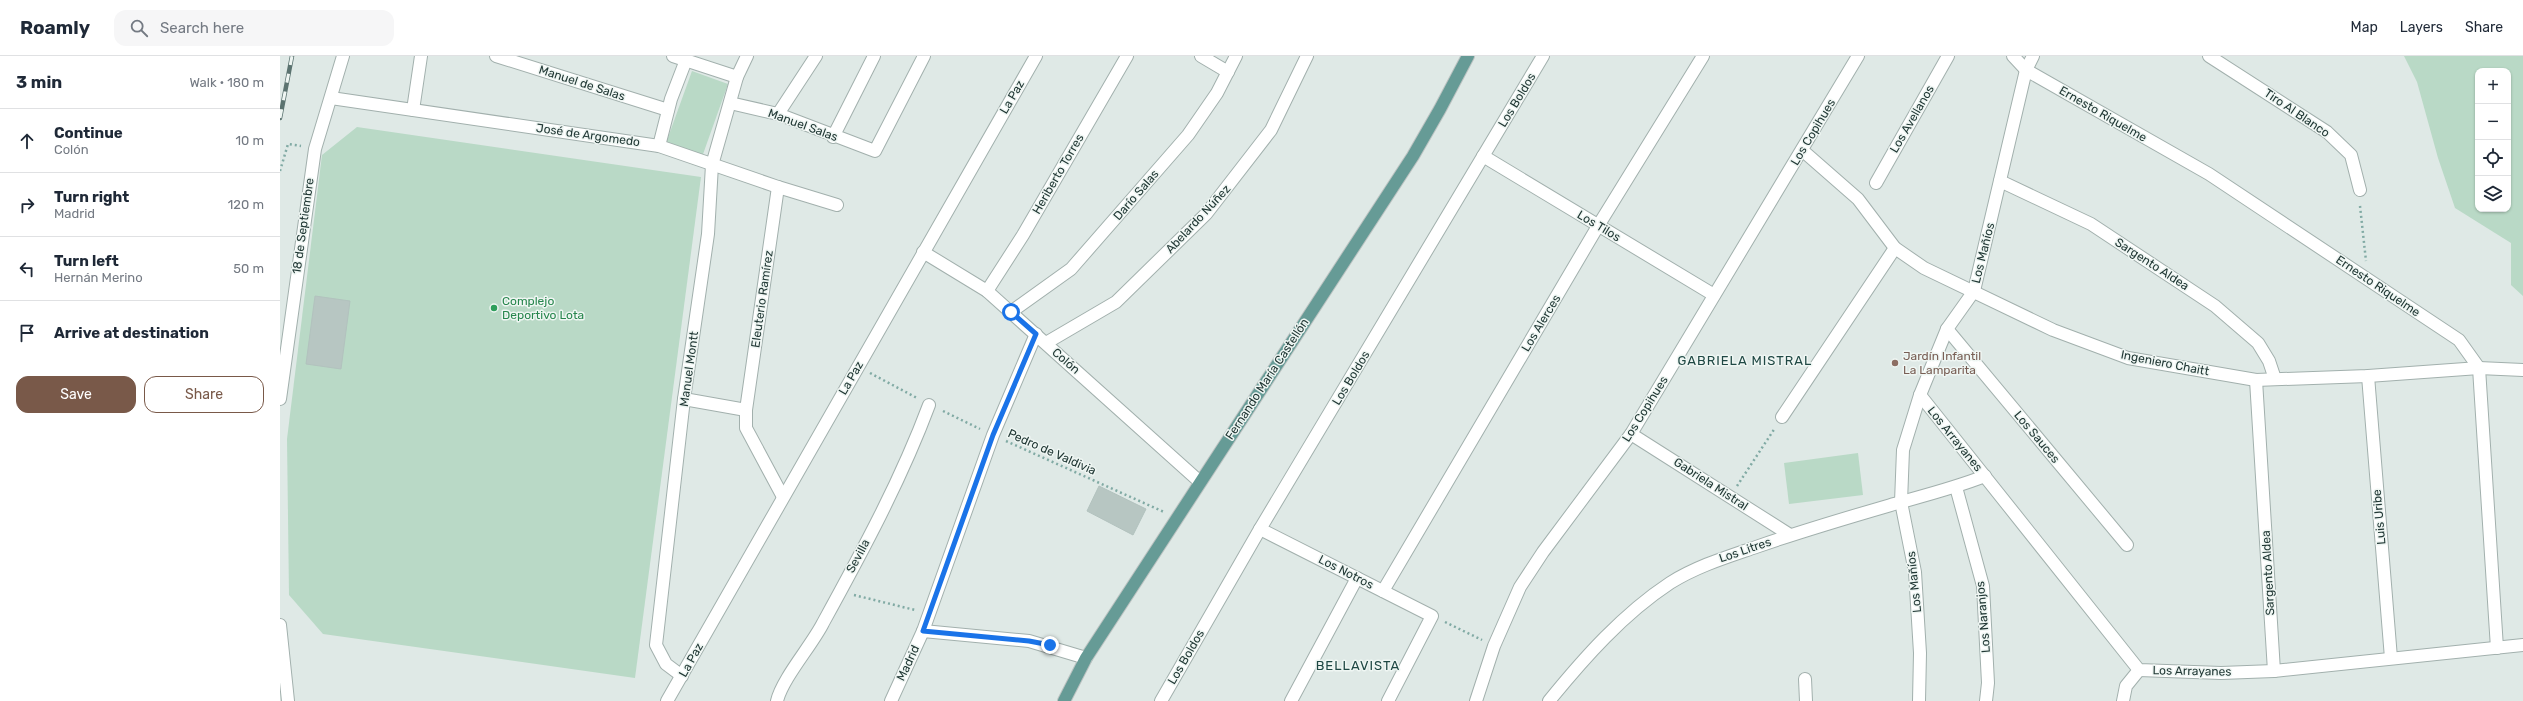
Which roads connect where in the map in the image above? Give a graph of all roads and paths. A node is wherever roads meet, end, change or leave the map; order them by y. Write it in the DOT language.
graph roads {
  1 [pos="343,56"];
  2 [pos="421,56"];
  3 [pos="496,56"];
  4 [pos="673,56"];
  5 [pos="747,56"];
  6 [pos="816,56"];
  7 [pos="874,56"];
  8 [pos="924,56"];
  9 [pos="1036,56"];
  10 [pos="1127,56"];
  11 [pos="1202,56"];
  12 [pos="1236,56"];
  13 [pos="1307,56"];
  14 [pos="1468,56"];
  15 [pos="1543,56"];
  16 [pos="1703,56"];
  17 [pos="1858,56"];
  18 [pos="1948,56"];
  19 [pos="2013,56"];
  20 [pos="2033,56"];
  21 [pos="2209,56"];
  22 [pos="686,60"];
  23 [pos="2026,70"];
  24 [pos="1228,72"];
  25 [pos="737,77"];
  26 [pos="331,98"];
  27 [pos="730,103"];
  28 [pos="413,110"];
  29 [pos="668,110"];
  30 [pos="778,114"];
  31 [pos="833,137"];
  32 [pos="659,146"];
  33 [pos="315,149"];
  34 [pos="1802,150"];
  35 [pos="1483,156"];
  36 [pos="712,165"];
  37 [pos="280,170"];
  38 [pos="2000,181"];
  39 [pos="1876,183"];
  40 [pos="778,187"];
  41 [pos="2360,190"];
  42 [pos="837,205"];
  43 [pos="2360,206"];
  44 [pos="1598,226"];
  45 [pos="1895,248"];
  46 [pos="923,252"];
  47 [pos="2369,280"];
  48 [pos="987,291"];
  49 [pos="1974,291"];
  50 [pos="1714,295"];
  51 [pos="1011,312"];
  52 [pos="1948,329"];
  53 [pos="1036,334"];
  54 [pos="1046,343"];
  55 [pos="282,357"];
  56 [pos="858,366"];
  57 [pos="2479,368"];
  58 [pos="2523,370"];
  59 [pos="2368,376"];
  60 [pos="2275,379"];
  61 [pos="2256,380"];
  62 [pos="1920,395"];
  63 [pos="684,399"];
  64 [pos="280,400"];
  65 [pos="929,404"];
  66 [pos="746,410"];
  67 [pos="1782,418"];
  68 [pos="1631,434"];
  69 [pos="993,435"];
  70 [pos="1985,476"];
  71 [pos="1200,482"];
  72 [pos="1956,487"];
  73 [pos="1730,496"];
  74 [pos="783,497"];
  75 [pos="1901,502"];
  76 [pos="1177,518"];
  77 [pos="1260,529"];
  78 [pos="1790,535"];
  79 [pos="2127,545"];
  80 [pos="1357,578"];
  81 [pos="841,588"];
  82 [pos="1383,591"];
  83 [pos="929,613"];
  84 [pos="1432,616"];
  85 [pos="280,625"];
  86 [pos="923,631"];
  87 [pos="2523,645"];
  88 [pos="1494,646"];
  89 [pos="2498,648"];
  90 [pos="1086,658"];
  91 [pos="2391,658"];
  92 [pos="2139,670"];
  93 [pos="2274,671"];
  94 [pos="682,676"];
  95 [pos="1805,679"];
  96 [pos="288,701"];
  97 [pos="667,701"];
  98 [pos="777,701"];
  99 [pos="891,701"];
  100 [pos="1064,701"];
  101 [pos="1161,701"];
  102 [pos="1290,701"];
  103 [pos="1388,701"];
  104 [pos="1476,701"];
  105 [pos="1549,701"];
  106 [pos="1806,701"];
  107 [pos="1919,701"];
  108 [pos="1986,701"];
  109 [pos="2122,701"];
  1 -- 26 [label="street, 18 de Septiembre"];
  2 -- 28 [label="street"];
  3 -- 29 [label="street, Manuel de Salas"];
  4 -- 22 [label="street"];
  5 -- 25 [label="street, Manuel Montt"];
  6 -- 30 [label="street"];
  7 -- 31 [label="street"];
  8 -- 31 [label="street, Manuel Salas"];
  9 -- 46 [label="street, La Paz"];
  10 -- 48 [label="street, Heriberto Torres"];
  11 -- 24 [label="street"];
  12 -- 24 [label="street, Darío Salas"];
  13 -- 54 [label="street, Abelardo Núñez"];
  14 -- 71 [label="main road, Fernando María Castellón"];
  15 -- 35 [label="street, Los Boldos"];
  16 -- 44 [label="street, Los Alerces"];
  17 -- 34 [label="street, Los Copihues"];
  18 -- 39 [label="street, Los Avellanos"];
  19 -- 23 [label="street, Ernesto Riquelme"];
  20 -- 23 [label="street, Los Mañíos"];
  21 -- 41 [label="street, Tiro Al Blanco"];
  22 -- 25 [label="street"];
  22 -- 29 [label="street"];
  23 -- 38 [label="street, Los Mañíos"];
  23 -- 47 [label="street, Ernesto Riquelme"];
  24 -- 51 [label="street, Darío Salas"];
  25 -- 27 [label="street, Manuel Montt"];
  26 -- 28 [label="street, José de Argomedo"];
  26 -- 33 [label="street, 18 de Septiembre"];
  27 -- 30 [label="street, Manuel Salas"];
  27 -- 36 [label="street, Manuel Montt"];
  28 -- 32 [label="street, José de Argomedo"];
  29 -- 32 [label="street"];
  30 -- 31 [label="street, Manuel Salas"];
  32 -- 36 [label="street, José de Argomedo"];
  33 -- 37 [label="path"];
  33 -- 55 [label="street, 18 de Septiembre"];
  34 -- 45 [label="street, Ingeniero Chaitt"];
  34 -- 50 [label="street, Los Copihues"];
  35 -- 44 [label="street, Los Tilos"];
  35 -- 77 [label="street, Los Boldos"];
  36 -- 40 [label="street, José de Argomedo"];
  36 -- 63 [label="street, Manuel Montt"];
  38 -- 49 [label="street, Los Mañíos"];
  38 -- 60 [label="street, Sargento Aldea"];
  40 -- 42 [label="street, José de Argomedo"];
  40 -- 66 [label="street, Eleuterio Ramírez"];
  43 -- 47 [label="path"];
  44 -- 50 [label="street, Los Tilos"];
  44 -- 82 [label="street, Los Alerces"];
  45 -- 49 [label="street, Ingeniero Chaitt"];
  45 -- 67 [label="street"];
  46 -- 48 [label="street, Colón"];
  46 -- 56 [label="street, La Paz"];
  47 -- 57 [label="street, Ernesto Riquelme"];
  48 -- 51 [label="street, Colón"];
  49 -- 52 [label="street, Los Mañíos"];
  49 -- 61 [label="street, Ingeniero Chaitt"];
  50 -- 68 [label="street, Los Copihues"];
  51 -- 53 [label="street, Colón"];
  52 -- 62 [label="street, Los Mañíos"];
  52 -- 79 [label="street, Los Sauces"];
  53 -- 54 [label="street, Colón"];
  53 -- 69 [label="street, Madrid"];
  54 -- 71 [label="street, Colón"];
  55 -- 64 [label="street, 18 de Septiembre"];
  56 -- 65 [label="path, Pedro de Valdivia"];
  56 -- 74 [label="street, La Paz"];
  57 -- 58 [label="street, Ingeniero Chaitt"];
  57 -- 59 [label="street, Ingeniero Chaitt"];
  57 -- 89 [label="street"];
  59 -- 60 [label="street, Ingeniero Chaitt"];
  59 -- 91 [label="street, Luis Uribe"];
  60 -- 61 [label="street, Ingeniero Chaitt"];
  61 -- 93 [label="street, Sargento Aldea"];
  62 -- 70 [label="street, Los Arrayanes"];
  62 -- 75 [label="street, Los Mañíos"];
  63 -- 66 [label="street"];
  63 -- 94 [label="street, Manuel Montt"];
  65 -- 69 [label="path, Pedro de Valdivia"];
  65 -- 81 [label="street, Sevilla"];
  66 -- 74 [label="street, Eleuterio Ramírez"];
  67 -- 73 [label="path"];
  68 -- 73 [label="street, Gabriela Mistral"];
  68 -- 88 [label="street, Los Copihues"];
  69 -- 76 [label="path, Pedro de Valdivia"];
  69 -- 83 [label="street, Madrid"];
  70 -- 72 [label="street, Los Litres"];
  70 -- 92 [label="street, Los Arrayanes"];
  71 -- 76 [label="main road, Fernando María Castellón"];
  72 -- 75 [label="street, Los Litres"];
  72 -- 108 [label="street, Los Naranjos"];
  73 -- 78 [label="street, Gabriela Mistral"];
  74 -- 94 [label="street, La Paz"];
  75 -- 78 [label="street, Los Litres"];
  75 -- 107 [label="street, Los Mañíos"];
  76 -- 90 [label="main road, Fernando María Castellón"];
  77 -- 80 [label="street, Los Notros"];
  77 -- 101 [label="street, Los Boldos"];
  78 -- 105 [label="street, Los Litres"];
  80 -- 82 [label="street, Los Notros"];
  80 -- 102 [label="street"];
  81 -- 83 [label="path"];
  81 -- 98 [label="street, Sevilla"];
  82 -- 84 [label="street, Los Notros"];
  83 -- 86 [label="street, Madrid"];
  84 -- 88 [label="path"];
  84 -- 103 [label="street"];
  85 -- 96 [label="street"];
  86 -- 90 [label="street"];
  86 -- 99 [label="street, Madrid"];
  87 -- 89 [label="street, Los Arrayanes"];
  88 -- 104 [label="street, Los Copihues"];
  89 -- 91 [label="street, Los Arrayanes"];
  90 -- 100 [label="main road, Fernando María Castellón"];
  91 -- 93 [label="street, Los Arrayanes"];
  92 -- 93 [label="street, Los Arrayanes"];
  92 -- 109 [label="street"];
  94 -- 97 [label="street, La Paz"];
  95 -- 106 [label="street"];
}
